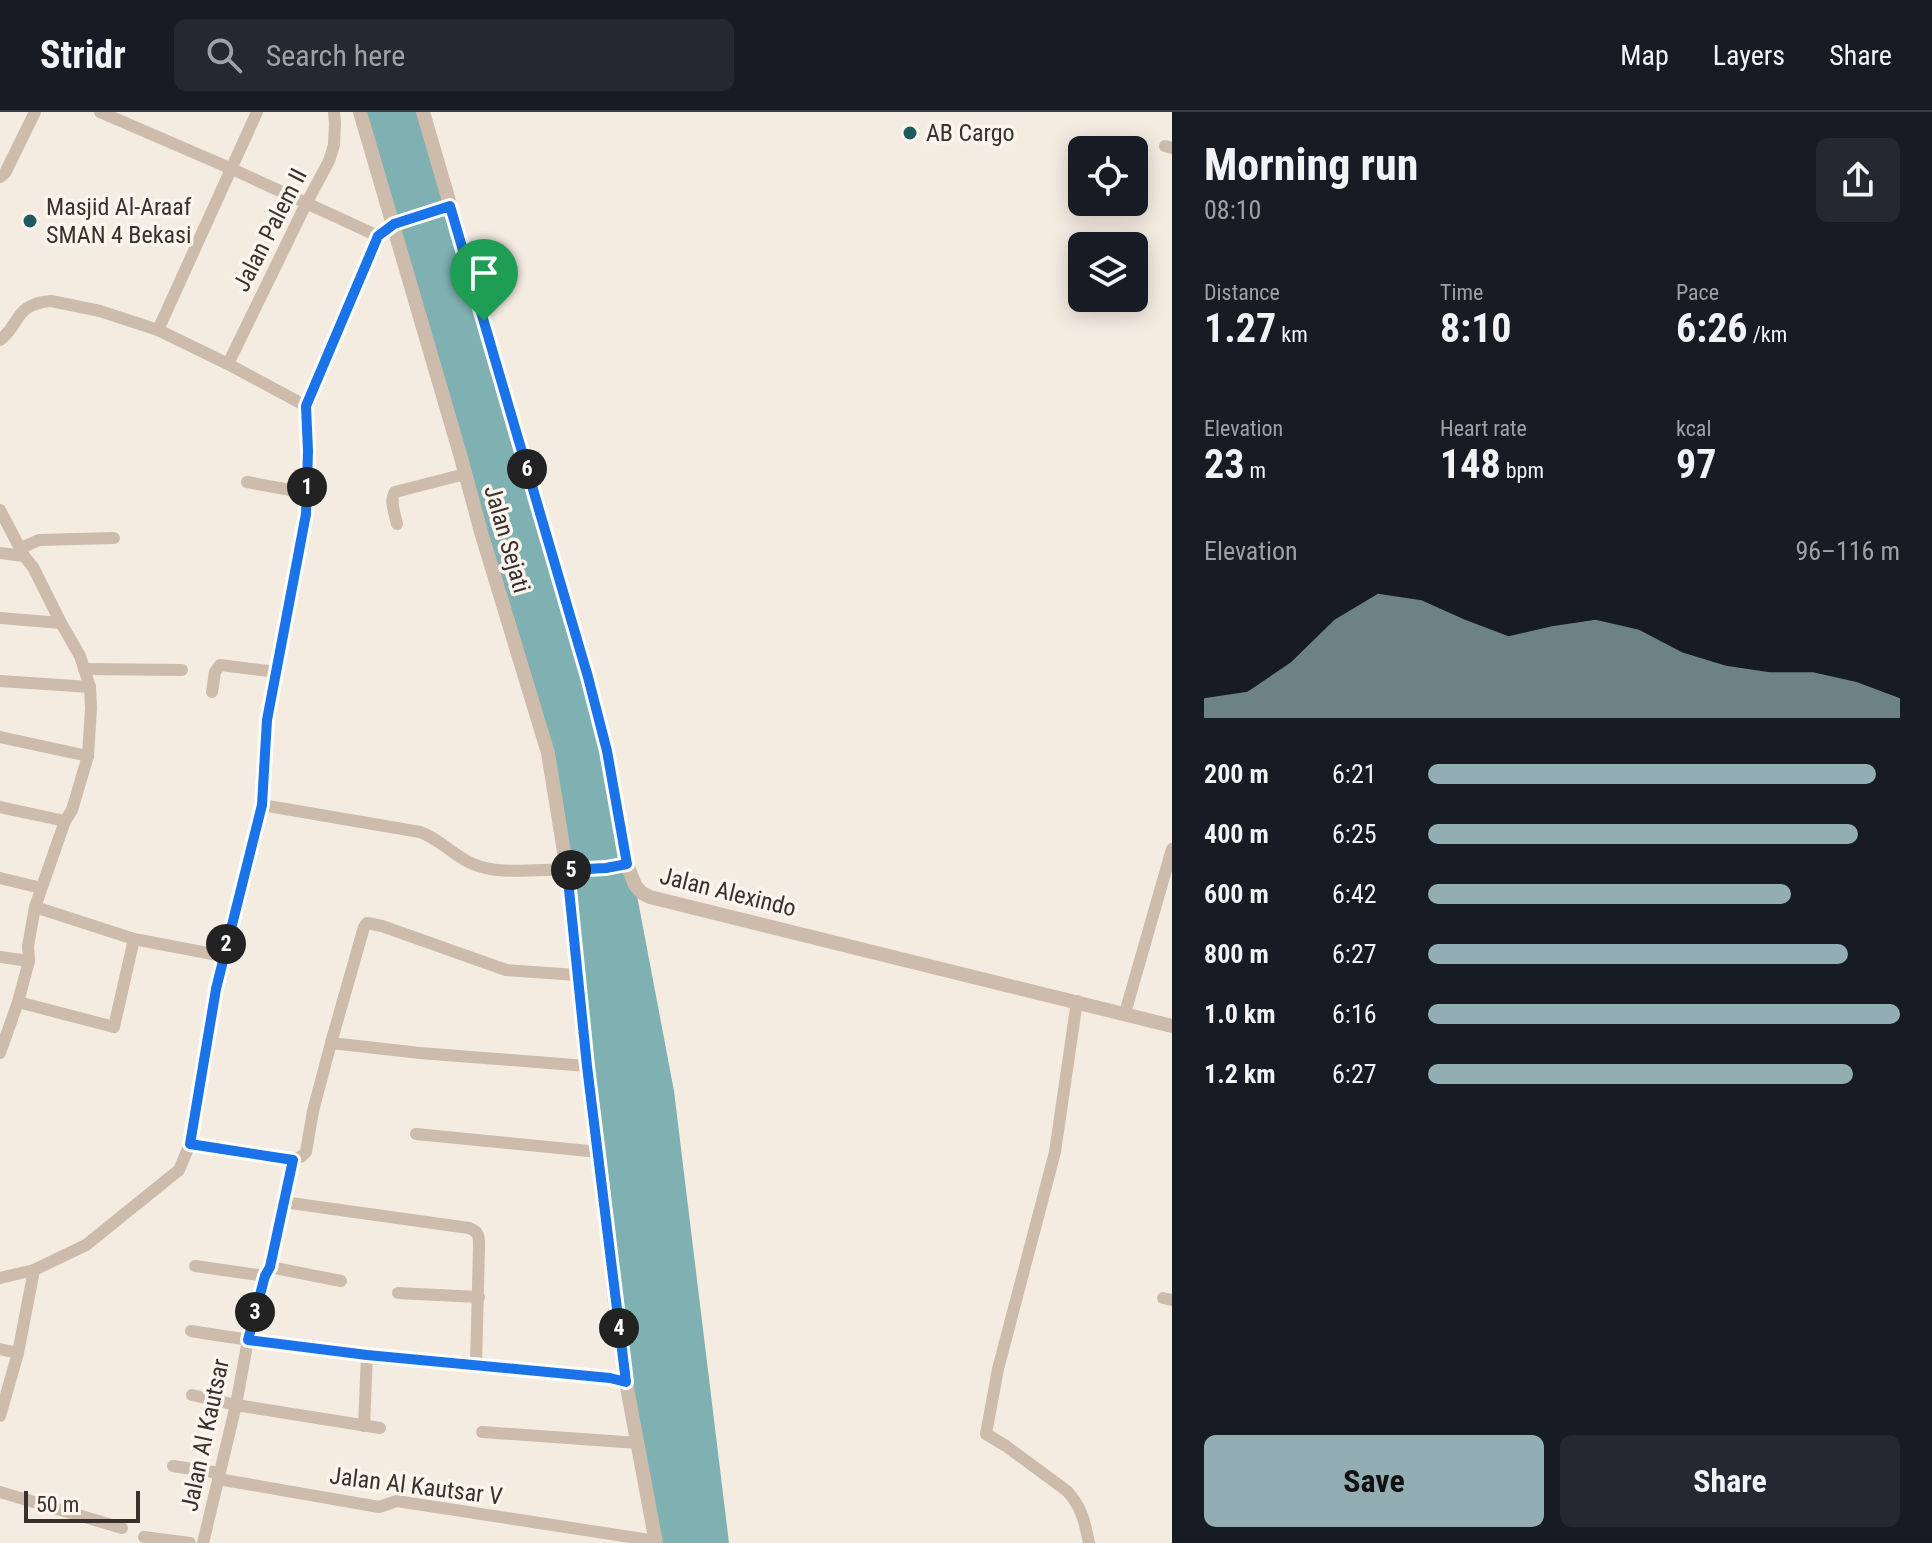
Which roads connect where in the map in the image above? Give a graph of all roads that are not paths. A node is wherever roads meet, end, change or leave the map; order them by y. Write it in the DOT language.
graph roads {
  1 [pos="35,112"];
  2 [pos="100,112"];
  3 [pos="257,112"];
  4 [pos="334,112"];
  5 [pos="360,112"];
  6 [pos="423,112"];
  7 [pos="232,169"];
  8 [pos="0,177"];
  9 [pos="306,204"];
  10 [pos="444,209"];
  11 [pos="400,222"];
  12 [pos="378,236"];
  13 [pos="158,330"];
  14 [pos="0,340"];
  15 [pos="228,364"];
  16 [pos="306,406"];
  17 [pos="465,474"];
  18 [pos="247,482"];
  19 [pos="307,493"];
  20 [pos="0,510"];
  21 [pos="397,524"];
  22 [pos="114,538"];
  23 [pos="22,552"];
  24 [pos="0,553"];
  25 [pos="0,618"];
  26 [pos="61,623"];
  27 [pos="84,669"];
  28 [pos="182,670"];
  29 [pos="277,672"];
  30 [pos="0,681"];
  31 [pos="90,687"];
  32 [pos="212,692"];
  33 [pos="0,737"];
  34 [pos="88,756"];
  35 [pos="262,805"];
  36 [pos="0,807"];
  37 [pos="65,821"];
  38 [pos="1172,849"];
  39 [pos="627,864"];
  40 [pos="573,870"];
  41 [pos="0,878"];
  42 [pos="41,888"];
  43 [pos="35,907"];
  44 [pos="134,939"];
  45 [pos="223,956"];
  46 [pos="0,957"];
  47 [pos="29,961"];
  48 [pos="577,975"];
  49 [pos="1077,1001"];
  50 [pos="18,1002"];
  51 [pos="1125,1013"];
  52 [pos="1172,1026"];
  53 [pos="331,1043"];
  54 [pos="0,1053"];
  55 [pos="587,1066"];
  56 [pos="416,1134"];
  57 [pos="190,1144"];
  58 [pos="599,1152"];
  59 [pos="293,1160"];
  60 [pos="283,1202"];
  61 [pos="195,1266"];
  62 [pos="34,1270"];
  63 [pos="267,1272"];
  64 [pos="0,1278"];
  65 [pos="341,1281"];
  66 [pos="398,1293"];
  67 [pos="479,1297"];
  68 [pos="191,1331"];
  69 [pos="248,1340"];
  70 [pos="0,1349"];
  71 [pos="18,1353"];
  72 [pos="367,1355"];
  73 [pos="476,1364"];
  74 [pos="626,1382"];
  75 [pos="192,1395"];
  76 [pos="236,1405"];
  77 [pos="0,1416"];
  78 [pos="364,1426"];
  79 [pos="380,1428"];
  80 [pos="482,1432"];
  81 [pos="638,1443"];
  82 [pos="173,1466"];
  83 [pos="219,1476"];
  84 [pos="0,1492"];
  85 [pos="122,1528"];
  86 [pos="144,1537"];
  87 [pos="656,1542"];
  88 [pos="190,1543"];
  89 [pos="203,1543"];
  90 [pos="1089,1543"];
  1 -- 8 [label="street"];
  2 -- 7 [label="street"];
  3 -- 7 [label="street"];
  4 -- 9 [label="street, Jalan Palem II"];
  5 -- 11 [label="street, Jalan Sejati"];
  6 -- 10 [label="street, Jalan Alexindo"];
  7 -- 9 [label="street"];
  7 -- 13 [label="street"];
  9 -- 12 [label="street"];
  9 -- 15 [label="street, Jalan Palem II"];
  10 -- 11 [label="street"];
  10 -- 39 [label="street, Jalan Alexindo"];
  11 -- 12 [label="street"];
  11 -- 17 [label="street, Jalan Sejati"];
  12 -- 16 [label="street"];
  13 -- 14 [label="street"];
  13 -- 15 [label="street"];
  15 -- 16 [label="street"];
  16 -- 19 [label="street"];
  17 -- 21 [label="street"];
  17 -- 40 [label="street, Jalan Sejati"];
  18 -- 19 [label="street"];
  19 -- 29 [label="street"];
  20 -- 23 [label="street"];
  22 -- 23 [label="street"];
  23 -- 24 [label="street"];
  23 -- 26 [label="street"];
  25 -- 26 [label="street"];
  26 -- 27 [label="street"];
  27 -- 28 [label="street"];
  27 -- 31 [label="street"];
  29 -- 32 [label="street"];
  29 -- 35 [label="street"];
  30 -- 31 [label="street"];
  31 -- 34 [label="street"];
  33 -- 34 [label="street"];
  34 -- 37 [label="street"];
  35 -- 40 [label="street"];
  35 -- 45 [label="street"];
  36 -- 37 [label="street"];
  37 -- 42 [label="street"];
  38 -- 51 [label="street"];
  39 -- 40 [label="street"];
  39 -- 49 [label="street, Jalan Alexindo"];
  40 -- 48 [label="street, Jalan Sejati"];
  41 -- 42 [label="street"];
  42 -- 43 [label="street"];
  43 -- 44 [label="street"];
  43 -- 47 [label="street"];
  44 -- 45 [label="street"];
  44 -- 50 [label="street"];
  45 -- 57 [label="street"];
  46 -- 47 [label="street"];
  47 -- 50 [label="street"];
  48 -- 53 [label="street, Jalan Al Kautsar"];
  48 -- 55 [label="street, Jalan Sejati"];
  49 -- 51 [label="street, Jalan Alexindo"];
  49 -- 90 [label="street"];
  50 -- 54 [label="street"];
  51 -- 52 [label="street, Jalan Alexindo"];
  53 -- 55 [label="street"];
  53 -- 59 [label="street, Jalan Al Kautsar"];
  55 -- 58 [label="street, Jalan Sejati"];
  56 -- 58 [label="street"];
  57 -- 59 [label="street"];
  57 -- 62 [label="street"];
  58 -- 74 [label="street, Jalan Sejati"];
  59 -- 60 [label="street, Jalan Al Kautsar"];
  60 -- 63 [label="street, Jalan Al Kautsar"];
  60 -- 67 [label="street"];
  61 -- 63 [label="street"];
  62 -- 64 [label="street"];
  62 -- 71 [label="street"];
  63 -- 65 [label="street"];
  63 -- 69 [label="street, Jalan Al Kautsar"];
  66 -- 67 [label="street"];
  67 -- 73 [label="street"];
  68 -- 69 [label="street"];
  69 -- 72 [label="street"];
  69 -- 76 [label="street, Jalan Al Kautsar"];
  70 -- 71 [label="street"];
  71 -- 77 [label="street"];
  72 -- 73 [label="street"];
  72 -- 78 [label="street"];
  73 -- 74 [label="street"];
  74 -- 81 [label="street, Jalan Sejati"];
  75 -- 76 [label="street"];
  76 -- 78 [label="street"];
  76 -- 83 [label="street, Jalan Al Kautsar"];
  78 -- 79 [label="street"];
  80 -- 81 [label="street"];
  81 -- 87 [label="street, Jalan Sejati"];
  82 -- 83 [label="street, Jalan Al Kautsar V"];
  83 -- 87 [label="street, Jalan Al Kautsar V"];
  83 -- 89 [label="street, Jalan Al Kautsar"];
  84 -- 85 [label="street"];
  86 -- 88 [label="street"];
}
